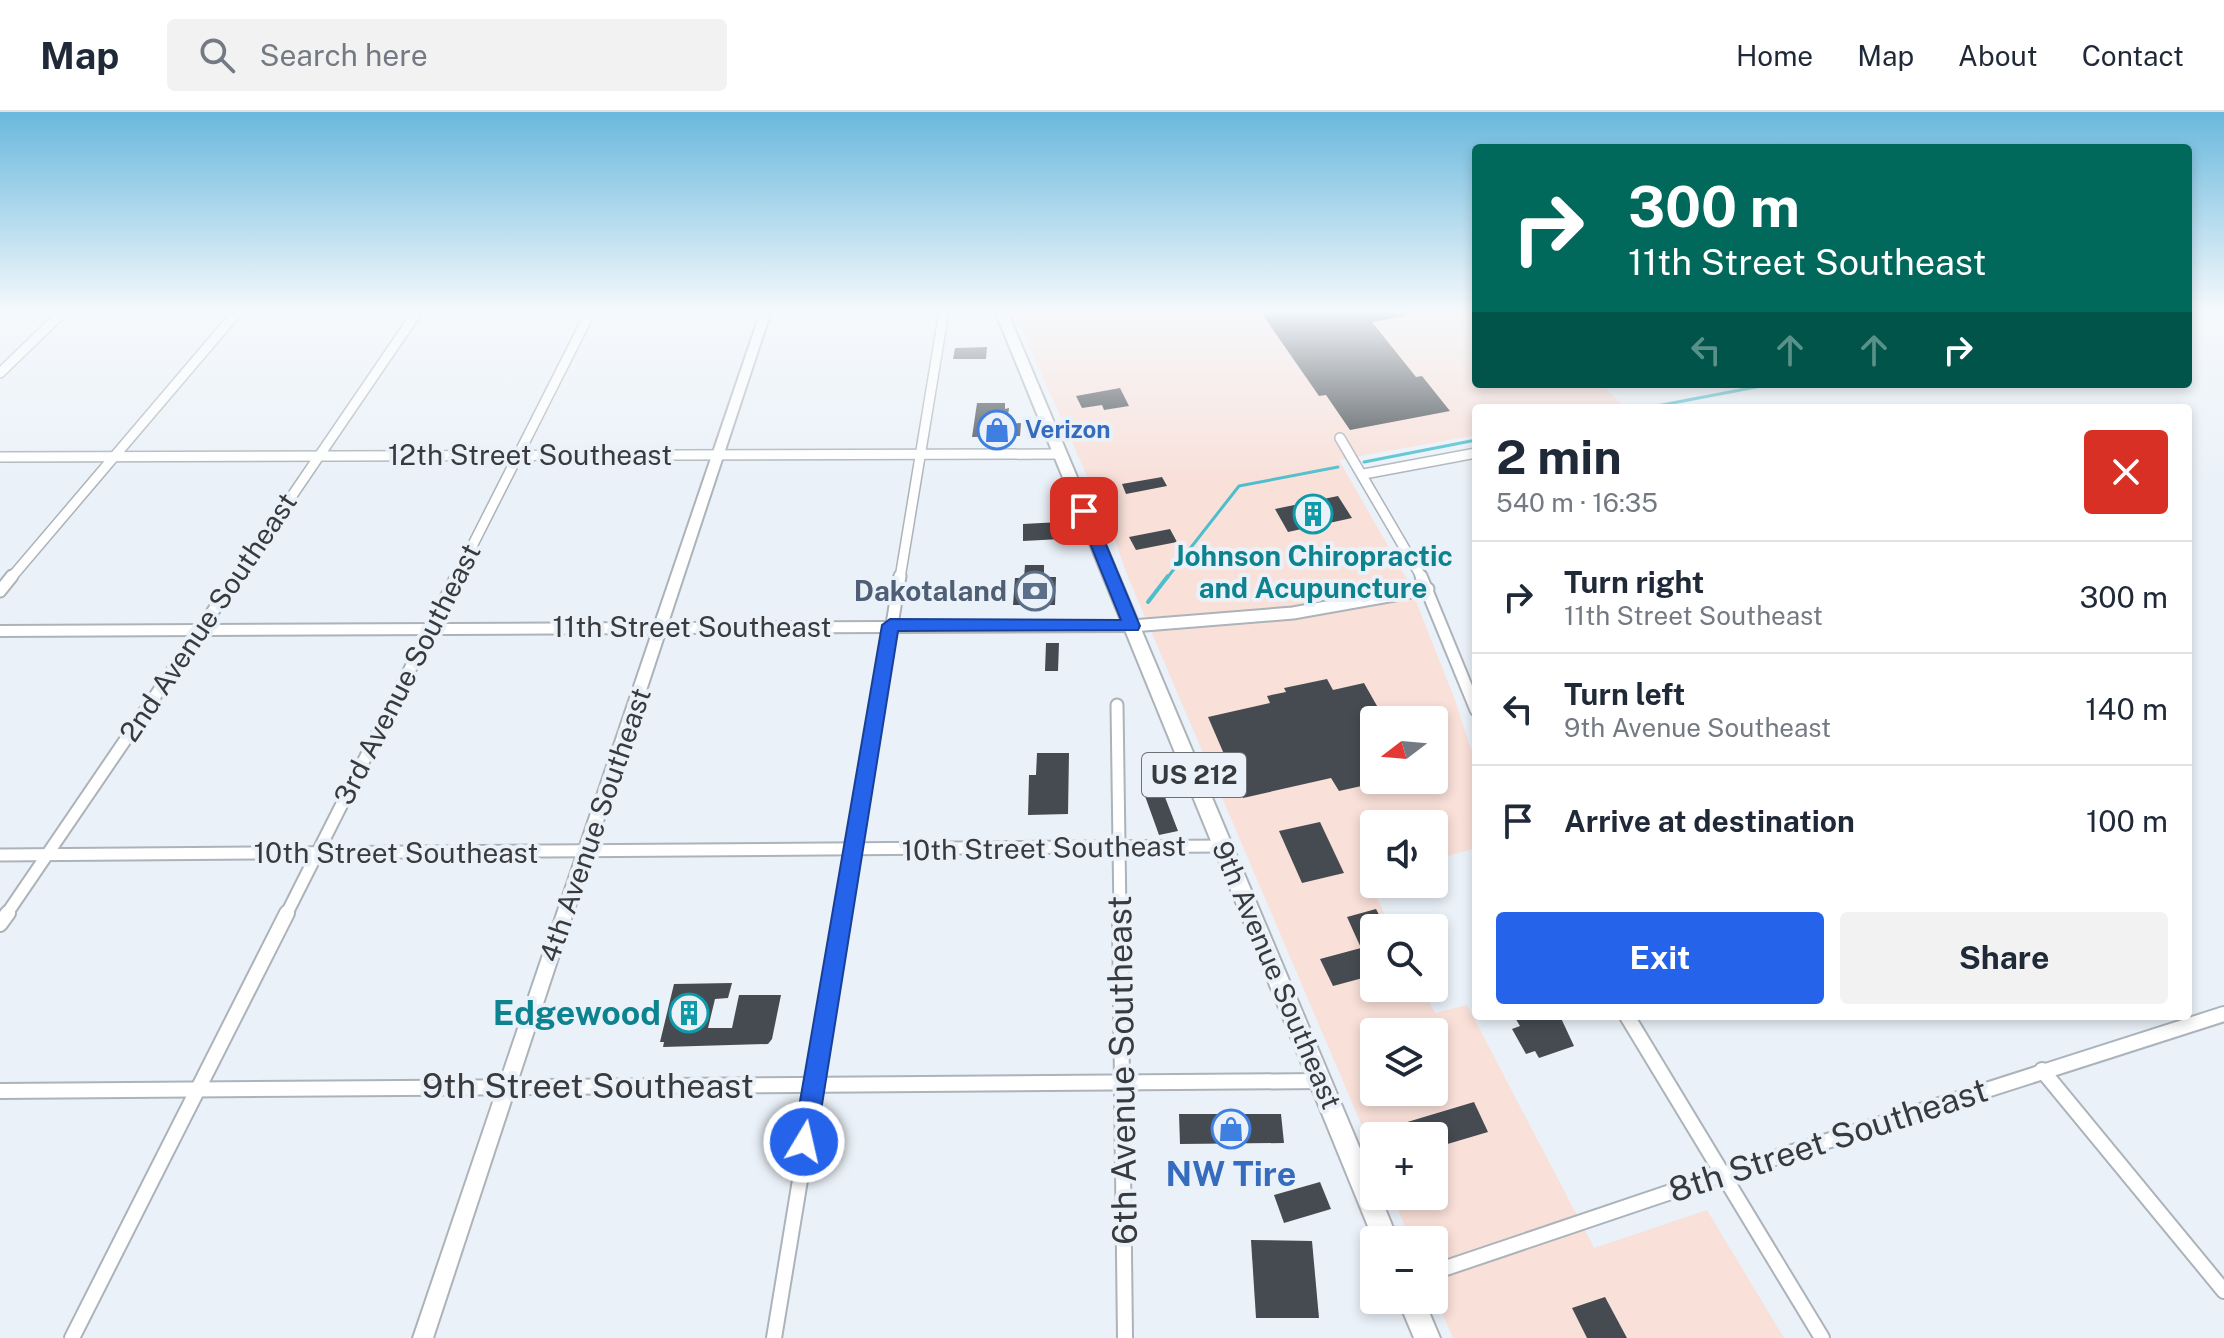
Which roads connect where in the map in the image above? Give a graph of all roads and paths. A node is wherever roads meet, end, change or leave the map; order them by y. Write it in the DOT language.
graph roads {
  1 [pos="189,368"];
  2 [pos="378,368"];
  3 [pos="562,368"];
  4 [pos="747,368"];
  5 [pos="934,368"];
  6 [pos="1025,368"];
  7 [pos="1340,438"];
  8 [pos="918,454"];
  9 [pos="1061,454"];
  10 [pos="1472,454"];
  11 [pos="318,455"];
  12 [pos="517,455"];
  13 [pos="115,456"];
  14 [pos="718,456"];
  15 [pos="0,457"];
  16 [pos="1364,474"];
  17 [pos="1428,589"];
  18 [pos="0,591"];
  19 [pos="890,625"];
  20 [pos="1132,626"];
  21 [pos="662,627"];
  22 [pos="199,629"];
  23 [pos="429,629"];
  24 [pos="0,631"];
  25 [pos="1472,700"];
  26 [pos="1117,705"];
  27 [pos="1223,846"];
  28 [pos="1121,848"];
  29 [pos="854,850"];
  30 [pos="587,852"];
  31 [pos="317,853"];
  32 [pos="0,855"];
  33 [pos="47,855"];
  34 [pos="0,924"];
  35 [pos="2224,1014"];
  36 [pos="1629,1020"];
  37 [pos="2042,1070"];
  38 [pos="1320,1081"];
  39 [pos="1122,1082"];
  40 [pos="814,1084"];
  41 [pos="508,1086"];
  42 [pos="197,1090"];
  43 [pos="0,1091"];
  44 [pos="1721,1175"];
  45 [pos="1380,1226"];
  46 [pos="1448,1267"];
  47 [pos="2224,1291"];
  48 [pos="1417,1314"];
  49 [pos="72,1338"];
  50 [pos="423,1338"];
  51 [pos="774,1338"];
  52 [pos="1125,1338"];
  53 [pos="1427,1338"];
  54 [pos="1822,1338"];
  1 -- 13 [label="street"];
  2 -- 11 [label="street, 2nd Avenue Southeast"];
  3 -- 12 [label="street, 3rd Avenue Southeast"];
  4 -- 14 [label="street, 4th Avenue Southeast"];
  5 -- 8 [label="street"];
  6 -- 9 [label="main road, 9th Avenue Southeast / US 212"];
  7 -- 16 [label="street"];
  8 -- 9 [label="street, 12th Street Southeast"];
  8 -- 14 [label="street, 12th Street Southeast"];
  8 -- 19 [label="street"];
  9 -- 20 [label="main road, 9th Avenue Southeast / US 212"];
  10 -- 16 [label="street"];
  11 -- 12 [label="street, 12th Street Southeast"];
  11 -- 13 [label="street, 12th Street Southeast"];
  11 -- 22 [label="street, 2nd Avenue Southeast"];
  12 -- 14 [label="street, 12th Street Southeast"];
  12 -- 23 [label="street, 3rd Avenue Southeast"];
  13 -- 15 [label="street, 12th Street Southeast"];
  13 -- 18 [label="street"];
  14 -- 21 [label="street, 4th Avenue Southeast"];
  16 -- 17 [label="street"];
  17 -- 20 [label="street, 11th Street Southeast"];
  17 -- 25 [label="street"];
  19 -- 20 [label="street, 11th Street Southeast"];
  19 -- 21 [label="street, 11th Street Southeast"];
  19 -- 29 [label="street"];
  20 -- 27 [label="main road, 9th Avenue Southeast / US 212"];
  21 -- 23 [label="street, 11th Street Southeast"];
  21 -- 30 [label="street, 4th Avenue Southeast"];
  22 -- 23 [label="street, 11th Street Southeast"];
  22 -- 24 [label="street, 11th Street Southeast"];
  22 -- 33 [label="street, 2nd Avenue Southeast"];
  23 -- 31 [label="street, 3rd Avenue Southeast"];
  26 -- 28 [label="street, 6th Avenue Southeast"];
  27 -- 28 [label="street, 10th Street Southeast"];
  27 -- 38 [label="main road, 9th Avenue Southeast / US 212"];
  28 -- 29 [label="street, 10th Street Southeast"];
  28 -- 39 [label="street, 6th Avenue Southeast"];
  29 -- 30 [label="street, 10th Street Southeast"];
  29 -- 40 [label="street"];
  30 -- 31 [label="street, 10th Street Southeast"];
  30 -- 41 [label="street, 4th Avenue Southeast"];
  31 -- 33 [label="street, 10th Street Southeast"];
  31 -- 42 [label="street, 3rd Avenue Southeast"];
  32 -- 33 [label="street, 10th Street Southeast"];
  33 -- 34 [label="street, 2nd Avenue Southeast"];
  35 -- 37 [label="street, 8th Street Southeast"];
  36 -- 44 [label="street"];
  37 -- 44 [label="street, 8th Street Southeast"];
  37 -- 47 [label="street"];
  38 -- 39 [label="street, 9th Street Southeast"];
  38 -- 45 [label="main road, 9th Avenue Southeast / US 212"];
  39 -- 40 [label="street, 9th Street Southeast"];
  39 -- 52 [label="street, 6th Avenue Southeast"];
  40 -- 41 [label="street, 9th Street Southeast"];
  40 -- 51 [label="street"];
  41 -- 42 [label="street, 9th Street Southeast"];
  41 -- 50 [label="street, 4th Avenue Southeast"];
  42 -- 43 [label="street, 9th Street Southeast"];
  42 -- 49 [label="street, 3rd Avenue Southeast"];
  44 -- 46 [label="street, 8th Street Southeast"];
  44 -- 54 [label="street"];
  48 -- 53 [label="main road"];
}
